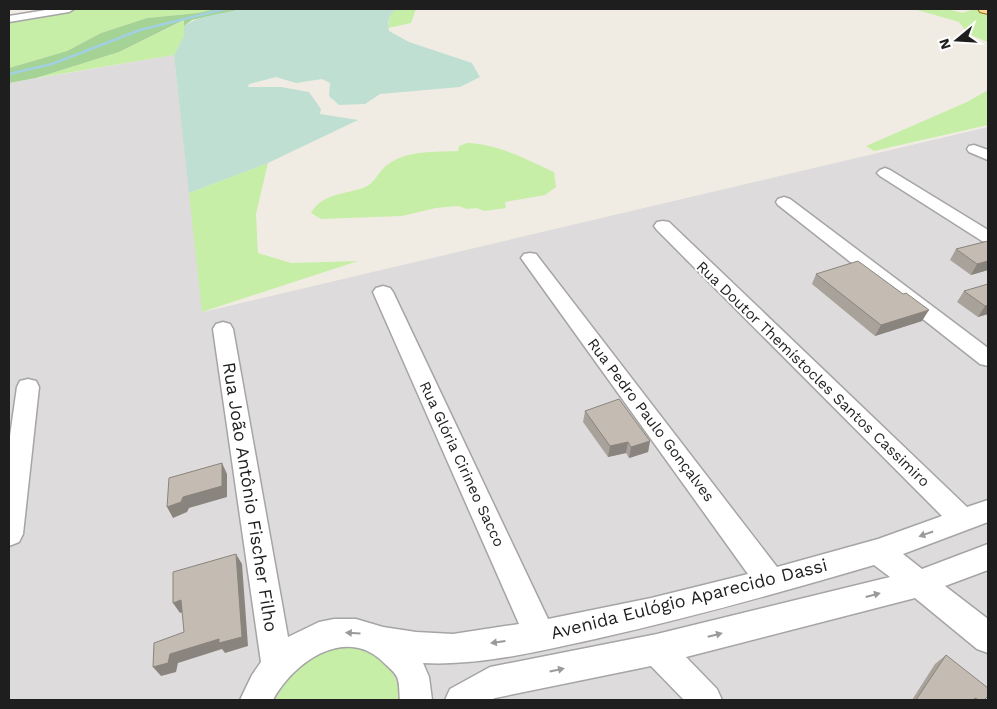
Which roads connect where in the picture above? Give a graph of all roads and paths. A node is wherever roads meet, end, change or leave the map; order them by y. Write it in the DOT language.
graph roads {
  1 [pos="69,9"];
  2 [pos="9,19"];
  3 [pos="974,149"];
  4 [pos="988,156"];
  5 [pos="885,173"];
  6 [pos="784,202"];
  7 [pos="663,226"];
  8 [pos="988,237"];
  9 [pos="530,258"];
  10 [pos="384,292"];
  11 [pos="223,329"];
  12 [pos="988,359"];
  13 [pos="28,387"];
  14 [pos="976,516"];
  15 [pos="9,534"];
  16 [pos="878,551"];
  17 [pos="988,557"];
  18 [pos="772,582"];
  19 [pos="916,584"];
  20 [pos="540,636"];
  21 [pos="988,638"];
  22 [pos="384,642"];
  23 [pos="657,649"];
  24 [pos="277,666"];
  25 [pos="256,700"];
  26 [pos="416,700"];
  27 [pos="462,700"];
  28 [pos="706,700"];
  1 -- 2 [label="street"];
  3 -- 4 [label="street"];
  5 -- 8 [label="street"];
  6 -- 12 [label="street"];
  7 -- 14 [label="street, Rua Doutor Themístocles Santos Cassimiro"];
  9 -- 18 [label="street, Rua Pedro Paulo Gonçalves"];
  10 -- 20 [label="street, Rua Glória Cirineo Sacco"];
  11 -- 24 [label="street, Rua João Antônio Fischer Filho"];
  13 -- 15 [label="street"];
  14 -- 16 [label="street, Avenida Eulógio Aparecido Dassi, one-way"];
  16 -- 18 [label="street, Avenida Eulógio Aparecido Dassi"];
  16 -- 19 [label="street"];
  17 -- 19 [label="street"];
  18 -- 20 [label="street, Avenida Eulógio Aparecido Dassi"];
  19 -- 21 [label="street"];
  23 -- 19 [label="street, one-way"];
  20 -- 22 [label="street, Avenida Eulógio Aparecido Dassi, one-way"];
  22 -- 24 [label="street, one-way"];
  22 -- 26 [label="street"];
  27 -- 23 [label="street, one-way"];
  23 -- 28 [label="street"];
  24 -- 25 [label="street"];
}
